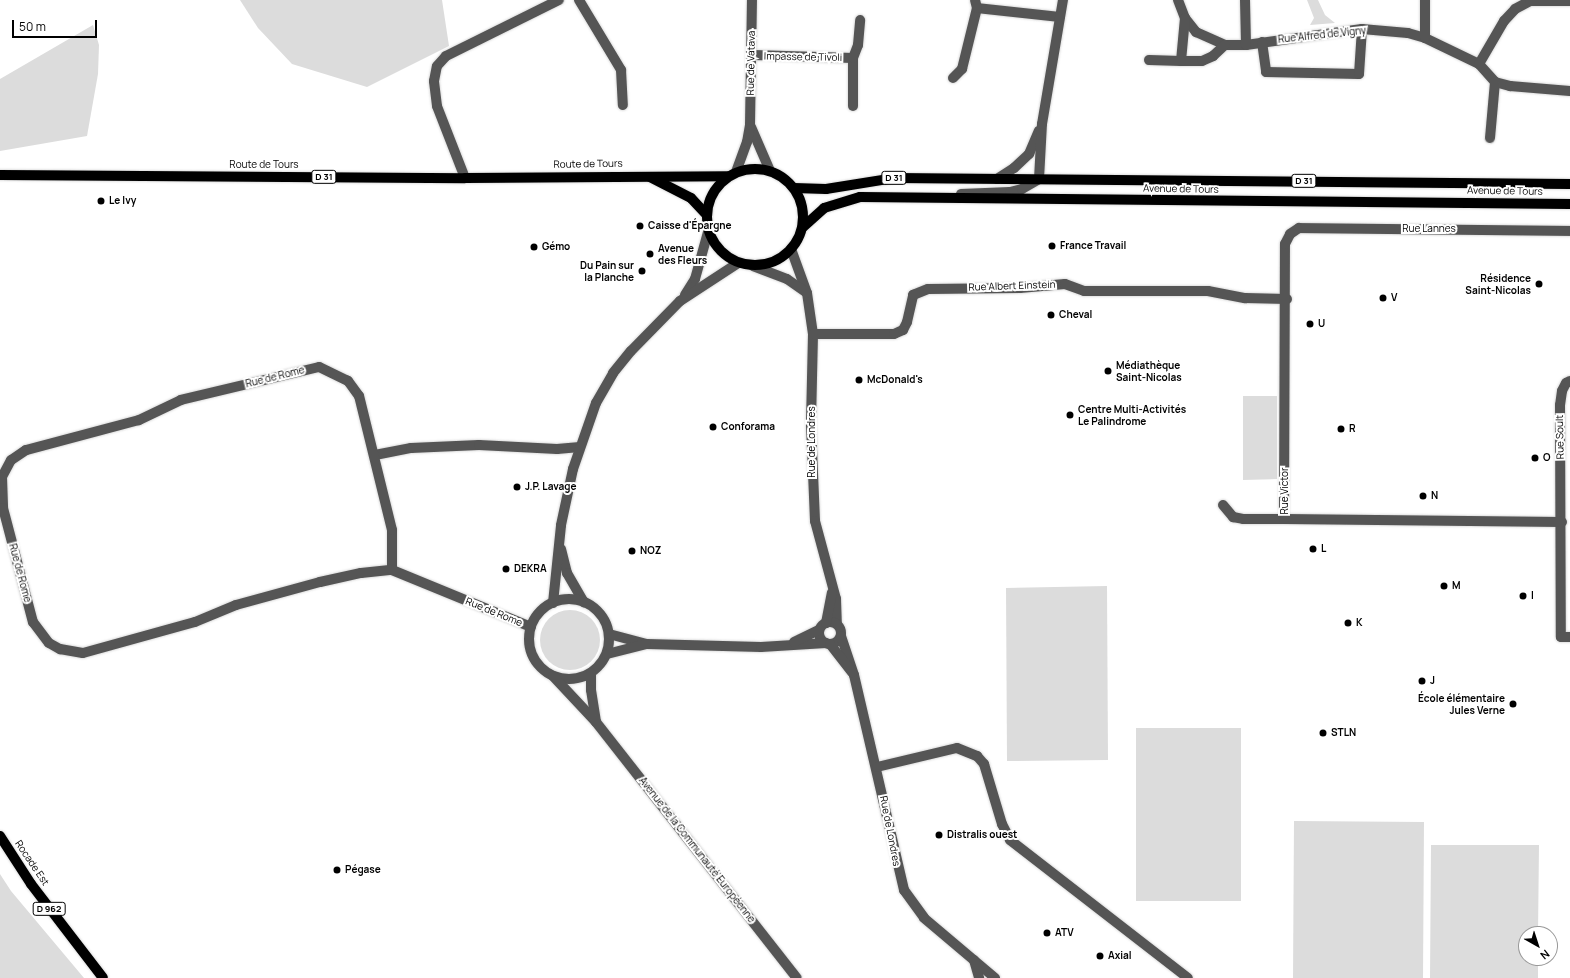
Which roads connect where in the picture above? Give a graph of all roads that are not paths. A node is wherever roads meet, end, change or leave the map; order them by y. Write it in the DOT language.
graph roads {
  1 [pos="559,0"];
  2 [pos="579,0"];
  3 [pos="752,0"];
  4 [pos="1063,0"];
  5 [pos="1178,0"];
  6 [pos="1245,0"];
  7 [pos="1425,0"];
  8 [pos="1570,1"];
  9 [pos="976,4"];
  10 [pos="1060,18"];
  11 [pos="1185,18"];
  12 [pos="860,20"];
  13 [pos="1362,29"];
  14 [pos="1425,38"];
  15 [pos="1262,42"];
  16 [pos="1225,45"];
  17 [pos="1246,45"];
  18 [pos="753,55"];
  19 [pos="853,58"];
  20 [pos="1149,60"];
  21 [pos="1181,60"];
  22 [pos="1479,64"];
  23 [pos="953,78"];
  24 [pos="1495,82"];
  25 [pos="1570,91"];
  26 [pos="623,105"];
  27 [pos="853,106"];
  28 [pos="1042,124"];
  29 [pos="750,125"];
  30 [pos="1490,138"];
  31 [pos="770,171"];
  32 [pos="732,174"];
  33 [pos="0,176"];
  34 [pos="648,176"];
  35 [pos="464,178"];
  36 [pos="996,178"];
  37 [pos="1039,179"];
  38 [pos="1570,184"];
  39 [pos="794,188"];
  40 [pos="917,195"];
  41 [pos="1570,204"];
  42 [pos="706,214"];
  43 [pos="802,228"];
  44 [pos="708,232"];
  45 [pos="1570,232"];
  46 [pos="1290,234"];
  47 [pos="791,249"];
  48 [pos="738,263"];
  49 [pos="753,266"];
  50 [pos="807,293"];
  51 [pos="1287,299"];
  52 [pos="680,301"];
  53 [pos="813,334"];
  54 [pos="1568,382"];
  55 [pos="580,446"];
  56 [pos="376,455"];
  57 [pos="1565,458"];
  58 [pos="1223,505"];
  59 [pos="1284,519"];
  60 [pos="1562,522"];
  61 [pos="559,542"];
  62 [pos="392,570"];
  63 [pos="833,589"];
  64 [pos="584,602"];
  65 [pos="553,603"];
  66 [pos="837,624"];
  67 [pos="823,626"];
  68 [pos="531,627"];
  69 [pos="609,634"];
  70 [pos="841,636"];
  71 [pos="1565,637"];
  72 [pos="647,644"];
  73 [pos="828,644"];
  74 [pos="787,645"];
  75 [pos="607,654"];
  76 [pos="592,673"];
  77 [pos="854,675"];
  78 [pos="553,676"];
  79 [pos="596,722"];
  80 [pos="877,767"];
  81 [pos="0,836"];
  82 [pos="974,960"];
  83 [pos="103,978"];
  84 [pos="797,978"];
  85 [pos="979,978"];
  86 [pos="995,978"];
  87 [pos="1188,978"];
  1 -- 35 [label="street"];
  2 -- 26 [label="street"];
  3 -- 18 [label="street, Rue de Vatava"];
  4 -- 10 [label="street"];
  5 -- 11 [label="street, Rue Alfred de Vigny"];
  6 -- 17 [label="street"];
  7 -- 14 [label="street"];
  8 -- 22 [label="street"];
  9 -- 10 [label="street"];
  9 -- 23 [label="street"];
  10 -- 28 [label="street"];
  11 -- 16 [label="street, Rue Alfred de Vigny"];
  11 -- 21 [label="street"];
  12 -- 19 [label="street, Impasse de Tivoli"];
  13 -- 14 [label="street, Rue Alfred de Vigny"];
  13 -- 15 [label="street, Rue Alfred de Vigny"];
  13 -- 15 [label="street"];
  14 -- 22 [label="street, Rue Alfred de Vigny"];
  15 -- 17 [label="street, Rue Alfred de Vigny"];
  16 -- 17 [label="street, Rue Alfred de Vigny"];
  16 -- 21 [label="street"];
  18 -- 19 [label="street, Impasse de Tivoli"];
  18 -- 29 [label="street, Rue de Vatava"];
  19 -- 27 [label="street, Impasse de Tivoli"];
  20 -- 21 [label="street"];
  22 -- 24 [label="street"];
  24 -- 25 [label="street"];
  24 -- 30 [label="street"];
  28 -- 36 [label="street"];
  28 -- 37 [label="street"];
  29 -- 31 [label="street, Rue de Vatava"];
  29 -- 32 [label="street, Rue de Vatava"];
  31 -- 32 [label="main road"];
  31 -- 39 [label="main road"];
  32 -- 34 [label="main road, Route de Tours / D 31"];
  32 -- 42 [label="main road"];
  33 -- 35 [label="main road, Route de Tours / D 31"];
  34 -- 35 [label="main road, Route de Tours / D 31"];
  34 -- 42 [label="main road, Route de Tours / D 31"];
  36 -- 37 [label="main road, Avenue de Tours / D 31"];
  36 -- 39 [label="main road, Avenue de Tours / D 31"];
  37 -- 38 [label="main road, Avenue de Tours / D 31"];
  37 -- 40 [label="street"];
  39 -- 43 [label="main road"];
  40 -- 41 [label="main road, Avenue de Tours"];
  40 -- 43 [label="main road, Avenue de Tours"];
  42 -- 44 [label="main road"];
  43 -- 47 [label="main road"];
  44 -- 48 [label="main road"];
  44 -- 52 [label="street"];
  45 -- 46 [label="street, Rue Lannes"];
  46 -- 51 [label="street, Rue Victor"];
  47 -- 49 [label="main road"];
  47 -- 50 [label="street, Rue de Londres"];
  48 -- 49 [label="main road"];
  48 -- 52 [label="street"];
  49 -- 50 [label="street"];
  50 -- 53 [label="street, Rue de Londres"];
  51 -- 53 [label="street, Rue Albert Einstein"];
  51 -- 59 [label="street, Rue Victor"];
  52 -- 55 [label="street"];
  53 -- 63 [label="street, Rue de Londres"];
  54 -- 57 [label="street, Rue Soult"];
  55 -- 56 [label="street"];
  55 -- 61 [label="street"];
  56 -- 62 [label="street, Rue de Rome"];
  56 -- 62 [label="street, Rue de Rome"];
  57 -- 60 [label="street, Rue Soult"];
  58 -- 59 [label="street"];
  59 -- 60 [label="street, Rue Victor"];
  60 -- 71 [label="street, Rue Soult"];
  61 -- 64 [label="street"];
  61 -- 65 [label="street"];
  62 -- 68 [label="street, Rue de Rome"];
  63 -- 66 [label="street, Rue de Londres"];
  63 -- 67 [label="street, Rue de Londres"];
  64 -- 65 [label="street"];
  64 -- 69 [label="street"];
  65 -- 68 [label="street"];
  66 -- 67 [label="street"];
  66 -- 70 [label="street"];
  67 -- 73 [label="street"];
  67 -- 74 [label="street"];
  68 -- 78 [label="street"];
  69 -- 72 [label="street"];
  69 -- 75 [label="street"];
  70 -- 73 [label="street"];
  70 -- 77 [label="street, Rue de Londres"];
  72 -- 74 [label="street"];
  72 -- 75 [label="street"];
  73 -- 74 [label="street"];
  73 -- 77 [label="street, Rue de Londres"];
  75 -- 76 [label="street"];
  76 -- 78 [label="street"];
  76 -- 79 [label="street, Avenue de la Communauté Européenne"];
  77 -- 80 [label="street, Rue de Londres"];
  78 -- 79 [label="street, Avenue de la Communauté Européenne"];
  79 -- 84 [label="street, Avenue de la Communauté Européenne"];
  80 -- 82 [label="street, Rue de Londres"];
  80 -- 87 [label="street"];
  81 -- 83 [label="main road, Rocade Est / D 962"];
  82 -- 85 [label="street"];
  82 -- 86 [label="street, Rue de Londres"];
}
